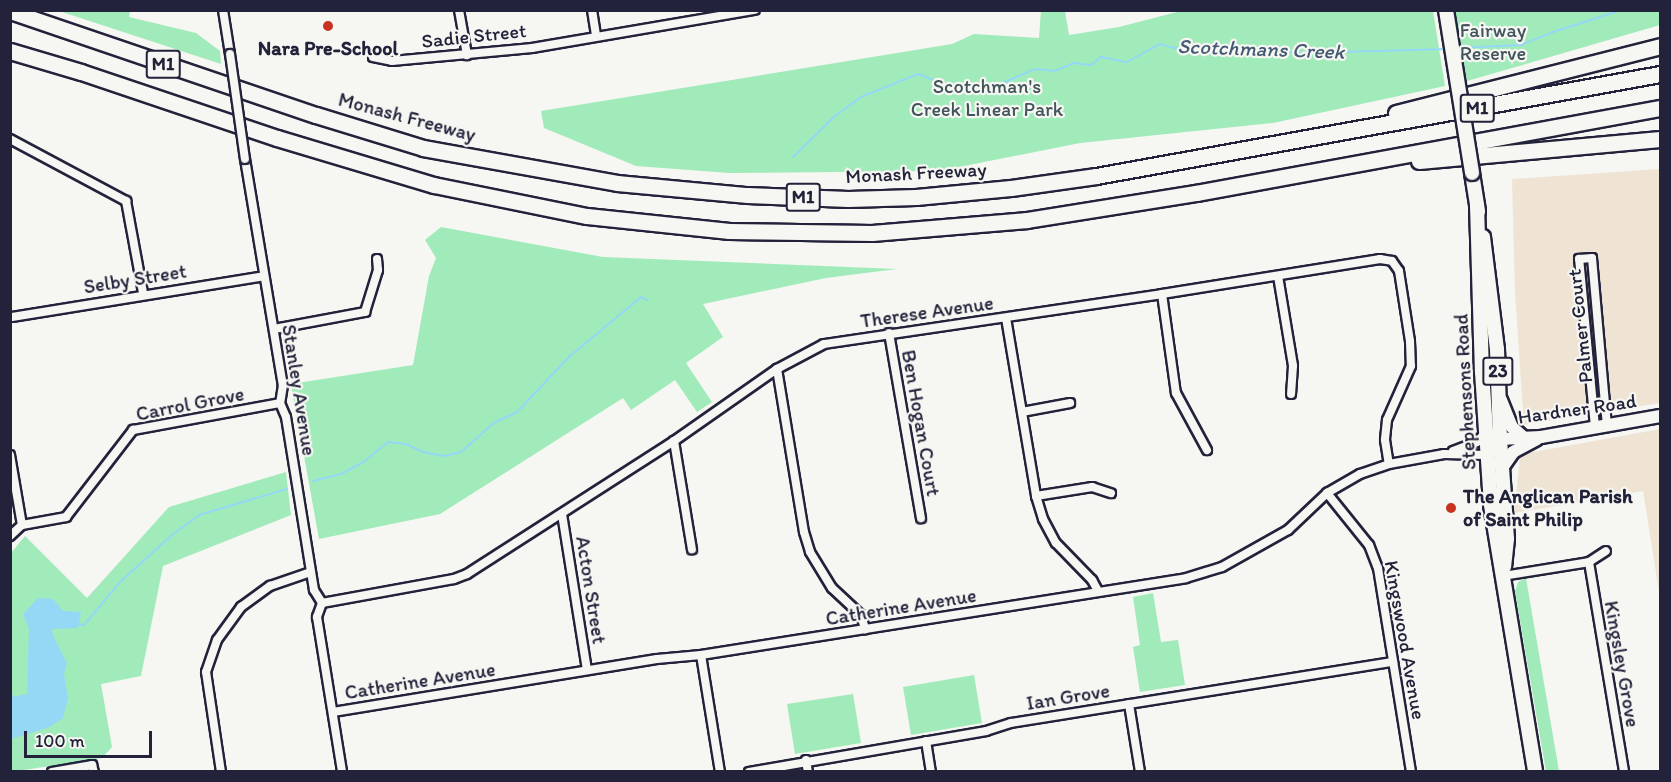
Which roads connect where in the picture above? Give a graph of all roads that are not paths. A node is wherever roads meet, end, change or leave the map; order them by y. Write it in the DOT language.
graph roads {
  1 [pos="223,10"];
  2 [pos="459,10"];
  3 [pos="592,10"];
  4 [pos="755,10"];
  5 [pos="1446,10"];
  6 [pos="10,11"];
  7 [pos="734,12"];
  8 [pos="596,36"];
  9 [pos="1660,46"];
  10 [pos="10,51"];
  11 [pos="466,55"];
  12 [pos="373,57"];
  13 [pos="1660,74"];
  14 [pos="1660,108"];
  15 [pos="10,139"];
  16 [pos="1660,140"];
  17 [pos="1294,141"];
  18 [pos="1312,172"];
  19 [pos="1477,205"];
  20 [pos="377,259"];
  21 [pos="264,276"];
  22 [pos="1278,276"];
  23 [pos="143,293"];
  24 [pos="1162,294"];
  25 [pos="11,317"];
  26 [pos="1006,318"];
  27 [pos="1597,325"];
  28 [pos="1585,326"];
  29 [pos="274,329"];
  30 [pos="889,333"];
  31 [pos="777,369"];
  32 [pos="1291,394"];
  33 [pos="1499,396"];
  34 [pos="280,403"];
  35 [pos="1070,403"];
  36 [pos="1022,412"];
  37 [pos="1660,416"];
  38 [pos="1601,426"];
  39 [pos="1485,433"];
  40 [pos="1523,436"];
  41 [pos="1541,437"];
  42 [pos="1500,439"];
  43 [pos="674,441"];
  44 [pos="1207,450"];
  45 [pos="1444,454"];
  46 [pos="10,455"];
  47 [pos="1486,455"];
  48 [pos="1389,464"];
  49 [pos="1502,468"];
  50 [pos="1111,492"];
  51 [pos="1327,493"];
  52 [pos="1036,496"];
  53 [pos="562,514"];
  54 [pos="921,518"];
  55 [pos="22,525"];
  56 [pos="10,536"];
  57 [pos="692,550"];
  58 [pos="1606,551"];
  59 [pos="1588,562"];
  60 [pos="311,572"];
  61 [pos="1503,576"];
  62 [pos="1098,591"];
  63 [pos="322,603"];
  64 [pos="865,629"];
  65 [pos="701,655"];
  66 [pos="1393,662"];
  67 [pos="587,670"];
  68 [pos="1129,704"];
  69 [pos="333,712"];
  70 [pos="926,741"];
  71 [pos="806,760"];
  72 [pos="52,771"];
  73 [pos="94,771"];
  74 [pos="220,771"];
  75 [pos="342,771"];
  76 [pos="720,771"];
  77 [pos="749,771"];
  78 [pos="808,771"];
  79 [pos="931,771"];
  80 [pos="1140,771"];
  81 [pos="1411,771"];
  82 [pos="1535,771"];
  83 [pos="1624,771"];
  1 -- 21 [label="street, Stanley Avenue, bridge"];
  2 -- 11 [label="street"];
  3 -- 8 [label="street"];
  4 -- 7 [label="street, Sadie Street"];
  5 -- 19 [label="main road, Stephensons Road / 23, bridge"];
  6 -- 17 [label="highway, Monash Freeway / M1"];
  7 -- 8 [label="street, Sadie Street"];
  8 -- 11 [label="street, Sadie Street"];
  9 -- 17 [label="highway"];
  10 -- 18 [label="highway, M1"];
  11 -- 12 [label="street, Sadie Street"];
  13 -- 17 [label="highway, Monash Freeway / M1"];
  14 -- 18 [label="highway, M1"];
  15 -- 23 [label="street"];
  16 -- 18 [label="highway"];
  19 -- 33 [label="main road, Stephensons Road / 23"];
  19 -- 39 [label="main road, Stephensons Road / 23"];
  20 -- 29 [label="street"];
  21 -- 23 [label="street, Selby Street"];
  21 -- 29 [label="street, Stanley Avenue"];
  22 -- 24 [label="street, Therese Avenue"];
  22 -- 32 [label="street"];
  22 -- 48 [label="street, Therese Avenue"];
  23 -- 25 [label="street, Selby Street"];
  24 -- 26 [label="street, Therese Avenue"];
  24 -- 44 [label="street"];
  26 -- 30 [label="street, Therese Avenue"];
  26 -- 36 [label="street"];
  27 -- 28 [label="street"];
  27 -- 28 [label="street, Palmer Court"];
  27 -- 38 [label="street, Palmer Court"];
  28 -- 38 [label="street, Palmer Court"];
  29 -- 34 [label="street, Stanley Avenue"];
  30 -- 31 [label="street, Therese Avenue"];
  30 -- 54 [label="street, Ben Hogan Court"];
  31 -- 43 [label="street, Therese Avenue"];
  31 -- 64 [label="street"];
  33 -- 40 [label="street"];
  33 -- 42 [label="main road, Stephensons Road / 23"];
  34 -- 55 [label="street, Carrol Grove"];
  34 -- 60 [label="street, Stanley Avenue"];
  35 -- 36 [label="street"];
  36 -- 52 [label="street"];
  37 -- 38 [label="street, Hardner Road"];
  38 -- 41 [label="street, Hardner Road"];
  39 -- 45 [label="street, Catherine Avenue"];
  39 -- 47 [label="main road, Stephensons Road / 23"];
  40 -- 41 [label="street, Hardner Road"];
  40 -- 42 [label="street, Hardner Road"];
  41 -- 49 [label="street"];
  42 -- 47 [label="main road"];
  42 -- 49 [label="main road, Stephensons Road / 23"];
  43 -- 53 [label="street, Therese Avenue"];
  43 -- 57 [label="street"];
  45 -- 47 [label="street, Catherine Avenue"];
  45 -- 48 [label="street, Catherine Avenue"];
  46 -- 55 [label="street"];
  47 -- 61 [label="main road, Stephensons Road / 23"];
  48 -- 51 [label="street, Catherine Avenue"];
  49 -- 61 [label="main road, Stephensons Road / 23"];
  50 -- 52 [label="street"];
  51 -- 62 [label="street, Catherine Avenue"];
  51 -- 66 [label="street, Kingswood Avenue"];
  52 -- 62 [label="street"];
  53 -- 63 [label="street, Therese Avenue"];
  53 -- 67 [label="street, Acton Street"];
  55 -- 56 [label="street"];
  58 -- 59 [label="street"];
  59 -- 61 [label="street"];
  59 -- 83 [label="street, Kingsley Grove"];
  60 -- 63 [label="street, Stanley Avenue"];
  60 -- 74 [label="street"];
  61 -- 82 [label="main road, Stephensons Road / 23"];
  62 -- 64 [label="street, Catherine Avenue"];
  63 -- 69 [label="street, Stanley Avenue"];
  64 -- 65 [label="street, Catherine Avenue"];
  65 -- 67 [label="street, Catherine Avenue"];
  65 -- 76 [label="street"];
  66 -- 68 [label="street, Ian Grove"];
  66 -- 81 [label="street, Kingswood Avenue"];
  67 -- 69 [label="street, Catherine Avenue"];
  68 -- 70 [label="street, Ian Grove"];
  68 -- 80 [label="street"];
  69 -- 75 [label="street, Stanley Avenue"];
  70 -- 71 [label="street, Ian Grove"];
  70 -- 79 [label="street"];
  71 -- 77 [label="street, Ian Grove"];
  71 -- 78 [label="street"];
  72 -- 73 [label="street"];
}
